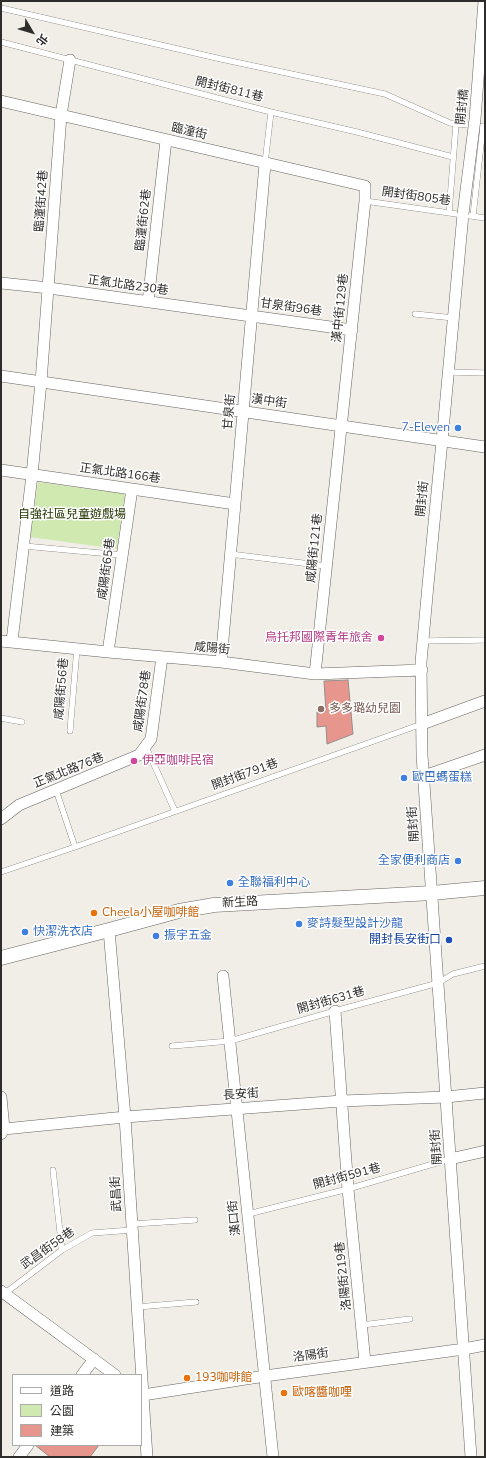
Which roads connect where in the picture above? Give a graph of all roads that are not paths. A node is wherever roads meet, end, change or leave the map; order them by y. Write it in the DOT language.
graph roads {
  1 [pos="484,1"];
  2 [pos="1,8"];
  3 [pos="1,42"];
  4 [pos="70,60"];
  5 [pos="1,101"];
  6 [pos="271,112"];
  7 [pos="61,115"];
  8 [pos="456,124"];
  9 [pos="484,127"];
  10 [pos="166,140"];
  11 [pos="453,157"];
  12 [pos="482,158"];
  13 [pos="265,164"];
  14 [pos="366,197"];
  15 [pos="449,213"];
  16 [pos="468,215"];
  17 [pos="485,218"];
  18 [pos="1,283"];
  19 [pos="49,288"];
  20 [pos="148,302"];
  21 [pos="415,314"];
  22 [pos="252,316"];
  23 [pos="454,318"];
  24 [pos="352,330"];
  25 [pos="449,372"];
  26 [pos="485,373"];
  27 [pos="1,376"];
  28 [pos="42,382"];
  29 [pos="243,412"];
  30 [pos="342,426"];
  31 [pos="442,441"];
  32 [pos="485,447"];
  33 [pos="1,470"];
  34 [pos="32,475"];
  35 [pos="132,489"];
  36 [pos="235,504"];
  37 [pos="24,546"];
  38 [pos="230,554"];
  39 [pos="122,555"];
  40 [pos="326,566"];
  41 [pos="485,640"];
  42 [pos="1,641"];
  43 [pos="12,641"];
  44 [pos="423,641"];
  45 [pos="77,648"];
  46 [pos="108,652"];
  47 [pos="162,657"];
  48 [pos="221,662"];
  49 [pos="422,670"];
  50 [pos="315,674"];
  51 [pos="485,701"];
  52 [pos="1,718"];
  53 [pos="22,722"];
  54 [pos="422,724"];
  55 [pos="70,731"];
  56 [pos="146,747"];
  57 [pos="485,756"];
  58 [pos="424,776"];
  59 [pos="56,790"];
  60 [pos="175,811"];
  61 [pos="1,819"];
  62 [pos="75,847"];
  63 [pos="1,872"];
  64 [pos="485,888"];
  65 [pos="432,893"];
  66 [pos="109,930"];
  67 [pos="1,958"];
  68 [pos="485,966"];
  69 [pos="223,976"];
  70 [pos="438,983"];
  71 [pos="335,1011"];
  72 [pos="230,1041"];
  73 [pos="172,1046"];
  74 [pos="485,1093"];
  75 [pos="1,1097"];
  76 [pos="446,1097"];
  77 [pos="342,1101"];
  78 [pos="237,1108"];
  79 [pos="125,1117"];
  80 [pos="3,1131"];
  81 [pos="485,1151"];
  82 [pos="450,1160"];
  83 [pos="53,1170"];
  84 [pos="348,1189"];
  85 [pos="248,1214"];
  86 [pos="195,1220"];
  87 [pos="132,1227"];
  88 [pos="62,1250"];
  89 [pos="2,1294"];
  90 [pos="196,1302"];
  91 [pos="137,1307"];
  92 [pos="410,1318"];
  93 [pos="362,1325"];
  94 [pos="485,1345"];
  95 [pos="464,1349"];
  96 [pos="94,1359"];
  97 [pos="365,1362"];
  98 [pos="83,1374"];
  99 [pos="114,1374"];
  100 [pos="141,1374"];
  101 [pos="265,1376"];
  102 [pos="142,1394"];
  103 [pos="27,1446"];
  104 [pos="19,1457"];
  105 [pos="147,1457"];
  106 [pos="273,1457"];
  107 [pos="471,1457"];
  1 -- 16 [label="street, 開封橋, bridge"];
  2 -- 8 [label="lane"];
  3 -- 4 [label="lane, 開封街811巷"];
  4 -- 6 [label="lane, 開封街811巷"];
  4 -- 7 [label="street, 臨潼街42巷"];
  5 -- 7 [label="street, 臨潼街"];
  6 -- 11 [label="lane, 開封街811巷"];
  6 -- 13 [label="lane"];
  7 -- 10 [label="street, 臨潼街"];
  7 -- 19 [label="street, 臨潼街42巷"];
  8 -- 9 [label="lane"];
  8 -- 11 [label="lane"];
  9 -- 12 [label="lane"];
  10 -- 13 [label="street, 臨潼街"];
  10 -- 20 [label="street, 臨潼街62巷"];
  11 -- 15 [label="lane"];
  12 -- 16 [label="lane"];
  13 -- 14 [label="street, 臨潼街"];
  13 -- 22 [label="street, 甘泉街"];
  14 -- 15 [label="lane, 開封街805巷"];
  14 -- 24 [label="street, 漢中街129巷"];
  15 -- 16 [label="lane, 開封街805巷"];
  16 -- 17 [label="lane, 開封街805巷"];
  16 -- 23 [label="street, 開封街"];
  18 -- 19 [label="street, 正氣北路230巷"];
  19 -- 20 [label="street, 正氣北路230巷"];
  19 -- 28 [label="street, 臨潼街42巷"];
  20 -- 22 [label="street, 正氣北路230巷"];
  21 -- 23 [label="lane"];
  22 -- 24 [label="street, 甘泉街96巷"];
  22 -- 29 [label="street, 甘泉街"];
  23 -- 25 [label="street, 開封街"];
  24 -- 30 [label="street, 漢中街129巷"];
  25 -- 26 [label="lane"];
  25 -- 31 [label="street, 開封街"];
  27 -- 28 [label="street, 漢中街"];
  28 -- 29 [label="street, 漢中街"];
  28 -- 34 [label="street, 臨潼街42巷"];
  29 -- 30 [label="street, 漢中街"];
  29 -- 36 [label="street, 甘泉街"];
  30 -- 31 [label="street, 漢中街"];
  30 -- 40 [label="street, 咸陽街121巷"];
  31 -- 32 [label="street, 漢中街"];
  31 -- 44 [label="street, 開封街"];
  33 -- 34 [label="street, 正氣北路166巷"];
  34 -- 35 [label="street, 正氣北路166巷"];
  34 -- 37 [label="street, 臨潼街42巷"];
  35 -- 36 [label="street, 正氣北路166巷"];
  35 -- 39 [label="street, 咸陽街65巷"];
  36 -- 38 [label="street, 甘泉街"];
  37 -- 39 [label="lane"];
  37 -- 43 [label="street, 臨潼街42巷"];
  38 -- 40 [label="lane"];
  38 -- 48 [label="street, 甘泉街"];
  39 -- 46 [label="street, 咸陽街65巷"];
  40 -- 50 [label="street, 咸陽街121巷"];
  41 -- 44 [label="lane"];
  42 -- 43 [label="street, 咸陽街"];
  43 -- 45 [label="street, 咸陽街"];
  44 -- 49 [label="street, 開封街"];
  45 -- 46 [label="street, 咸陽街"];
  45 -- 55 [label="lane, 咸陽街56巷"];
  46 -- 47 [label="street, 咸陽街"];
  47 -- 48 [label="street, 咸陽街"];
  47 -- 56 [label="street, 咸陽街78巷"];
  48 -- 50 [label="street, 咸陽街"];
  49 -- 50 [label="street, 咸陽街"];
  49 -- 54 [label="street, 開封街"];
  51 -- 54 [label="street"];
  52 -- 53 [label="lane"];
  54 -- 58 [label="street, 開封街"];
  54 -- 60 [label="lane, 開封街791巷"];
  56 -- 59 [label="street, 正氣北路76巷"];
  56 -- 60 [label="lane"];
  57 -- 58 [label="street"];
  58 -- 65 [label="street, 開封街"];
  59 -- 61 [label="street, 正氣北路76巷"];
  59 -- 62 [label="lane"];
  60 -- 62 [label="lane, 開封街791巷"];
  62 -- 63 [label="lane, 開封街791巷"];
  64 -- 65 [label="street, 新生路"];
  65 -- 66 [label="street, 新生路"];
  65 -- 70 [label="street, 開封街"];
  66 -- 67 [label="street, 新生路"];
  66 -- 79 [label="street, 武昌街"];
  68 -- 70 [label="lane, 開封街631巷"];
  69 -- 72 [label="street, 漢口街"];
  70 -- 71 [label="lane, 開封街631巷"];
  70 -- 76 [label="street, 開封街"];
  71 -- 72 [label="lane, 開封街631巷"];
  71 -- 77 [label="street, 洛陽街219巷"];
  72 -- 73 [label="lane, 開封街631巷"];
  72 -- 78 [label="street, 漢口街"];
  74 -- 76 [label="street, 長安街"];
  75 -- 80 [label="street"];
  76 -- 77 [label="street, 長安街"];
  76 -- 82 [label="street, 開封街"];
  77 -- 78 [label="street, 長安街"];
  77 -- 84 [label="street, 洛陽街219巷"];
  78 -- 79 [label="street, 長安街"];
  78 -- 85 [label="street, 漢口街"];
  79 -- 80 [label="street, 長安街"];
  79 -- 87 [label="street, 武昌街"];
  81 -- 82 [label="street"];
  82 -- 84 [label="lane, 開封街591巷"];
  82 -- 95 [label="street, 開封街"];
  83 -- 88 [label="lane"];
  84 -- 85 [label="lane, 開封街591巷"];
  84 -- 93 [label="street, 洛陽街219巷"];
  85 -- 101 [label="street, 漢口街"];
  86 -- 87 [label="lane, 武昌街58巷"];
  87 -- 88 [label="lane, 武昌街58巷"];
  87 -- 91 [label="street, 武昌街"];
  88 -- 89 [label="lane, 武昌街58巷"];
  89 -- 96 [label="street"];
  90 -- 91 [label="lane"];
  91 -- 100 [label="street, 武昌街"];
  92 -- 93 [label="lane"];
  93 -- 97 [label="street, 洛陽街219巷"];
  94 -- 95 [label="street, 洛陽街"];
  95 -- 97 [label="street, 洛陽街"];
  95 -- 107 [label="street, 開封街"];
  96 -- 98 [label="street"];
  96 -- 99 [label="street"];
  97 -- 101 [label="street, 洛陽街"];
  101 -- 102 [label="street, 洛陽街"];
  101 -- 106 [label="street, 漢口街"];
  102 -- 105 [label="street, 武昌街"];
  103 -- 104 [label="street"];
}
